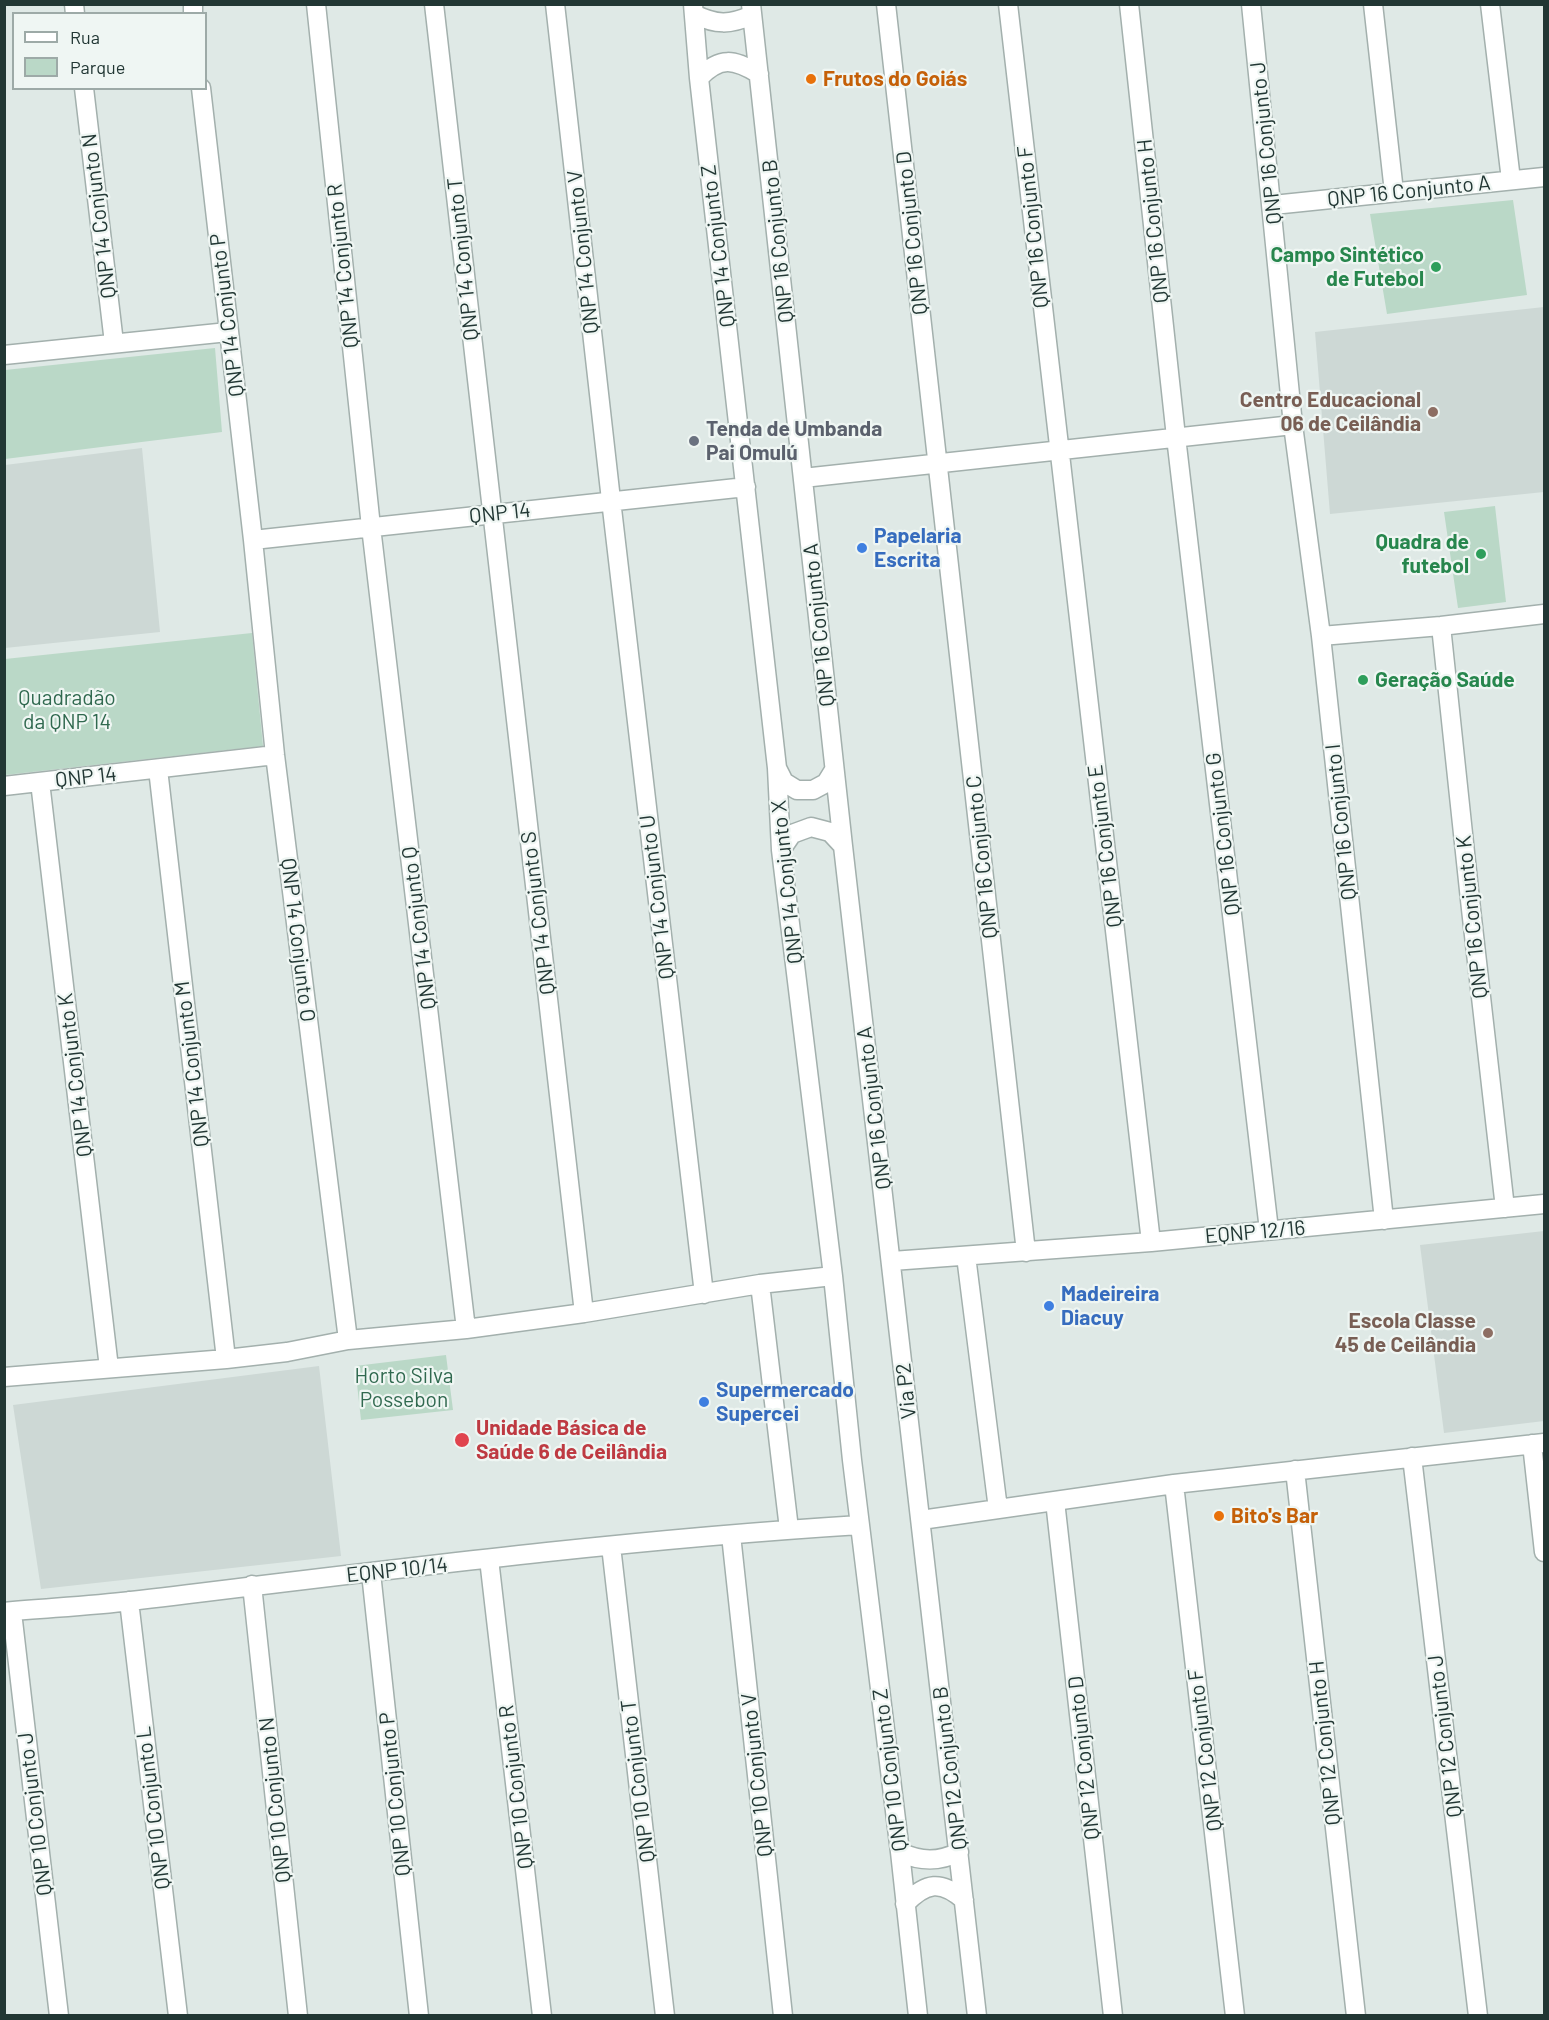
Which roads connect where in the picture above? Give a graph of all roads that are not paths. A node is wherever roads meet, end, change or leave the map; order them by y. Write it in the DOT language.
graph roads {
  1 [pos="316,4"];
  2 [pos="434,4"];
  3 [pos="555,4"];
  4 [pos="886,4"];
  5 [pos="1008,4"];
  6 [pos="1129,4"];
  7 [pos="1251,4"];
  8 [pos="1373,4"];
  9 [pos="1490,4"];
  10 [pos="694,9"];
  11 [pos="752,10"];
  12 [pos="759,74"];
  13 [pos="699,78"];
  14 [pos="84,90"];
  15 [pos="201,90"];
  16 [pos="1545,177"];
  17 [pos="1511,180"];
  18 [pos="1394,192"];
  19 [pos="1273,205"];
  20 [pos="228,332"];
  21 [pos="114,343"];
  22 [pos="4,355"];
  23 [pos="1293,425"];
  24 [pos="1176,437"];
  25 [pos="1058,450"];
  26 [pos="937,462"];
  27 [pos="803,478"];
  28 [pos="746,487"];
  29 [pos="611,500"];
  30 [pos="492,514"];
  31 [pos="372,526"];
  32 [pos="253,540"];
  33 [pos="1545,614"];
  34 [pos="1441,626"];
  35 [pos="1321,636"];
  36 [pos="275,754"];
  37 [pos="777,768"];
  38 [pos="158,769"];
  39 [pos="834,770"];
  40 [pos="40,782"];
  41 [pos="4,786"];
  42 [pos="843,846"];
  43 [pos="781,850"];
  44 [pos="1545,1204"];
  45 [pos="1505,1208"];
  46 [pos="1384,1220"];
  47 [pos="1269,1230"];
  48 [pos="1151,1242"];
  49 [pos="1026,1252"];
  50 [pos="966,1256"];
  51 [pos="892,1261"];
  52 [pos="833,1276"];
  53 [pos="760,1284"];
  54 [pos="704,1294"];
  55 [pos="584,1313"];
  56 [pos="466,1329"];
  57 [pos="348,1340"];
  58 [pos="226,1359"];
  59 [pos="109,1368"];
  60 [pos="4,1377"];
  61 [pos="1538,1444"];
  62 [pos="1412,1456"];
  63 [pos="1295,1470"];
  64 [pos="1174,1484"];
  65 [pos="1055,1501"];
  66 [pos="998,1509"];
  67 [pos="921,1520"];
  68 [pos="860,1525"];
  69 [pos="789,1529"];
  70 [pos="731,1535"];
  71 [pos="610,1546"];
  72 [pos="1545,1552"];
  73 [pos="489,1559"];
  74 [pos="371,1573"];
  75 [pos="252,1585"];
  76 [pos="129,1601"];
  77 [pos="8,1612"];
  78 [pos="900,1852"];
  79 [pos="959,1852"];
  80 [pos="964,1900"];
  81 [pos="905,1904"];
  82 [pos="59,2016"];
  83 [pos="178,2016"];
  84 [pos="298,2016"];
  85 [pos="419,2016"];
  86 [pos="542,2016"];
  87 [pos="665,2016"];
  88 [pos="783,2016"];
  89 [pos="918,2016"];
  90 [pos="977,2016"];
  91 [pos="1113,2016"];
  92 [pos="1235,2016"];
  93 [pos="1356,2016"];
  94 [pos="1478,2016"];
  1 -- 31 [label="street, QNP 14 Conjunto R"];
  2 -- 30 [label="street, QNP 14 Conjunto T"];
  3 -- 29 [label="street, QNP 14 Conjunto V"];
  4 -- 26 [label="street, QNP 16 Conjunto D"];
  5 -- 25 [label="street, QNP 16 Conjunto F"];
  6 -- 24 [label="street, QNP 16 Conjunto H"];
  7 -- 19 [label="street, QNP 16 Conjunto J"];
  8 -- 18 [label="street"];
  9 -- 17 [label="street"];
  10 -- 11 [label="street"];
  10 -- 13 [label="street, QNP 14 Conjunto Z"];
  11 -- 12 [label="street, QNP 16 Conjunto B"];
  12 -- 13 [label="street"];
  12 -- 27 [label="street, QNP 16 Conjunto B"];
  13 -- 28 [label="street, QNP 14 Conjunto Z"];
  14 -- 21 [label="street, QNP 14 Conjunto N"];
  15 -- 20 [label="street, QNP 14 Conjunto P"];
  16 -- 17 [label="street, QNP 16 Conjunto A"];
  17 -- 18 [label="street, QNP 16 Conjunto A"];
  18 -- 19 [label="street, QNP 16 Conjunto A"];
  19 -- 23 [label="street, QNP 16 Conjunto J"];
  20 -- 21 [label="street"];
  20 -- 32 [label="street, QNP 14 Conjunto P"];
  21 -- 22 [label="street"];
  23 -- 24 [label="street"];
  23 -- 35 [label="street, QNP 16 Conjunto I"];
  24 -- 25 [label="street"];
  24 -- 47 [label="street, QNP 16 Conjunto G"];
  25 -- 26 [label="street"];
  25 -- 48 [label="street, QNP 16 Conjunto E"];
  26 -- 27 [label="street"];
  26 -- 49 [label="street, QNP 16 Conjunto C"];
  27 -- 39 [label="street, QNP 16 Conjunto A"];
  28 -- 29 [label="street, QNP 14"];
  28 -- 37 [label="street, QNP 14 Conjunto X"];
  29 -- 30 [label="street, QNP 14"];
  29 -- 54 [label="street, QNP 14 Conjunto U"];
  30 -- 31 [label="street, QNP 14"];
  30 -- 55 [label="street, QNP 14 Conjunto S"];
  31 -- 32 [label="street, QNP 14"];
  31 -- 56 [label="street, QNP 14 Conjunto Q"];
  32 -- 36 [label="street, QNP 14 Conjunto O"];
  33 -- 34 [label="street"];
  34 -- 35 [label="street"];
  34 -- 45 [label="street, QNP 16 Conjunto K"];
  35 -- 46 [label="street, QNP 16 Conjunto I"];
  36 -- 38 [label="street, QNP 14"];
  36 -- 57 [label="street, QNP 14 Conjunto O"];
  37 -- 39 [label="street"];
  37 -- 43 [label="street, QNP 14 Conjunto X"];
  38 -- 40 [label="street, QNP 14"];
  38 -- 58 [label="street, QNP 14 Conjunto M"];
  39 -- 42 [label="street, QNP 16 Conjunto A"];
  40 -- 41 [label="street, QNP 14"];
  40 -- 59 [label="street, QNP 14 Conjunto K"];
  42 -- 43 [label="street"];
  42 -- 51 [label="street, QNP 16 Conjunto A"];
  43 -- 52 [label="street, QNP 14 Conjunto X"];
  44 -- 45 [label="street, EQNP 12/16"];
  45 -- 46 [label="street, EQNP 12/16"];
  46 -- 47 [label="street, EQNP 12/16"];
  47 -- 48 [label="street, EQNP 12/16"];
  48 -- 49 [label="street, EQNP 12/16"];
  49 -- 50 [label="street, EQNP 12/16"];
  50 -- 51 [label="street, EQNP 12/16"];
  50 -- 66 [label="street"];
  51 -- 67 [label="street, Via P2"];
  52 -- 53 [label="street"];
  52 -- 68 [label="street"];
  53 -- 54 [label="street"];
  53 -- 69 [label="street"];
  54 -- 55 [label="street"];
  55 -- 56 [label="street"];
  56 -- 57 [label="street"];
  57 -- 58 [label="street"];
  58 -- 59 [label="street"];
  59 -- 60 [label="street"];
  61 -- 62 [label="street"];
  61 -- 72 [label="street"];
  62 -- 63 [label="street"];
  62 -- 94 [label="street, QNP 12 Conjunto J"];
  63 -- 64 [label="street"];
  63 -- 93 [label="street, QNP 12 Conjunto H"];
  64 -- 65 [label="street"];
  64 -- 92 [label="street, QNP 12 Conjunto F"];
  65 -- 66 [label="street"];
  65 -- 91 [label="street, QNP 12 Conjunto D"];
  66 -- 67 [label="street"];
  67 -- 79 [label="street, QNP 12 Conjunto B"];
  68 -- 69 [label="street, EQNP 10/14"];
  68 -- 78 [label="street, QNP 10 Conjunto Z"];
  69 -- 70 [label="street, EQNP 10/14"];
  70 -- 71 [label="street, EQNP 10/14"];
  70 -- 88 [label="street, QNP 10 Conjunto V"];
  71 -- 73 [label="street, EQNP 10/14"];
  71 -- 87 [label="street, QNP 10 Conjunto T"];
  73 -- 74 [label="street, EQNP 10/14"];
  73 -- 86 [label="street, QNP 10 Conjunto R"];
  74 -- 75 [label="street, EQNP 10/14"];
  74 -- 85 [label="street, QNP 10 Conjunto P"];
  75 -- 76 [label="street, EQNP 10/14"];
  75 -- 84 [label="street, QNP 10 Conjunto N"];
  76 -- 77 [label="street, EQNP 10/14"];
  76 -- 83 [label="street, QNP 10 Conjunto L"];
  77 -- 82 [label="street, QNP 10 Conjunto J"];
  78 -- 79 [label="street"];
  78 -- 81 [label="street, QNP 10 Conjunto Z"];
  79 -- 80 [label="street, QNP 12 Conjunto B"];
  80 -- 81 [label="street"];
  80 -- 90 [label="street, QNP 12 Conjunto B"];
  81 -- 89 [label="street, QNP 10 Conjunto Z"];
}
